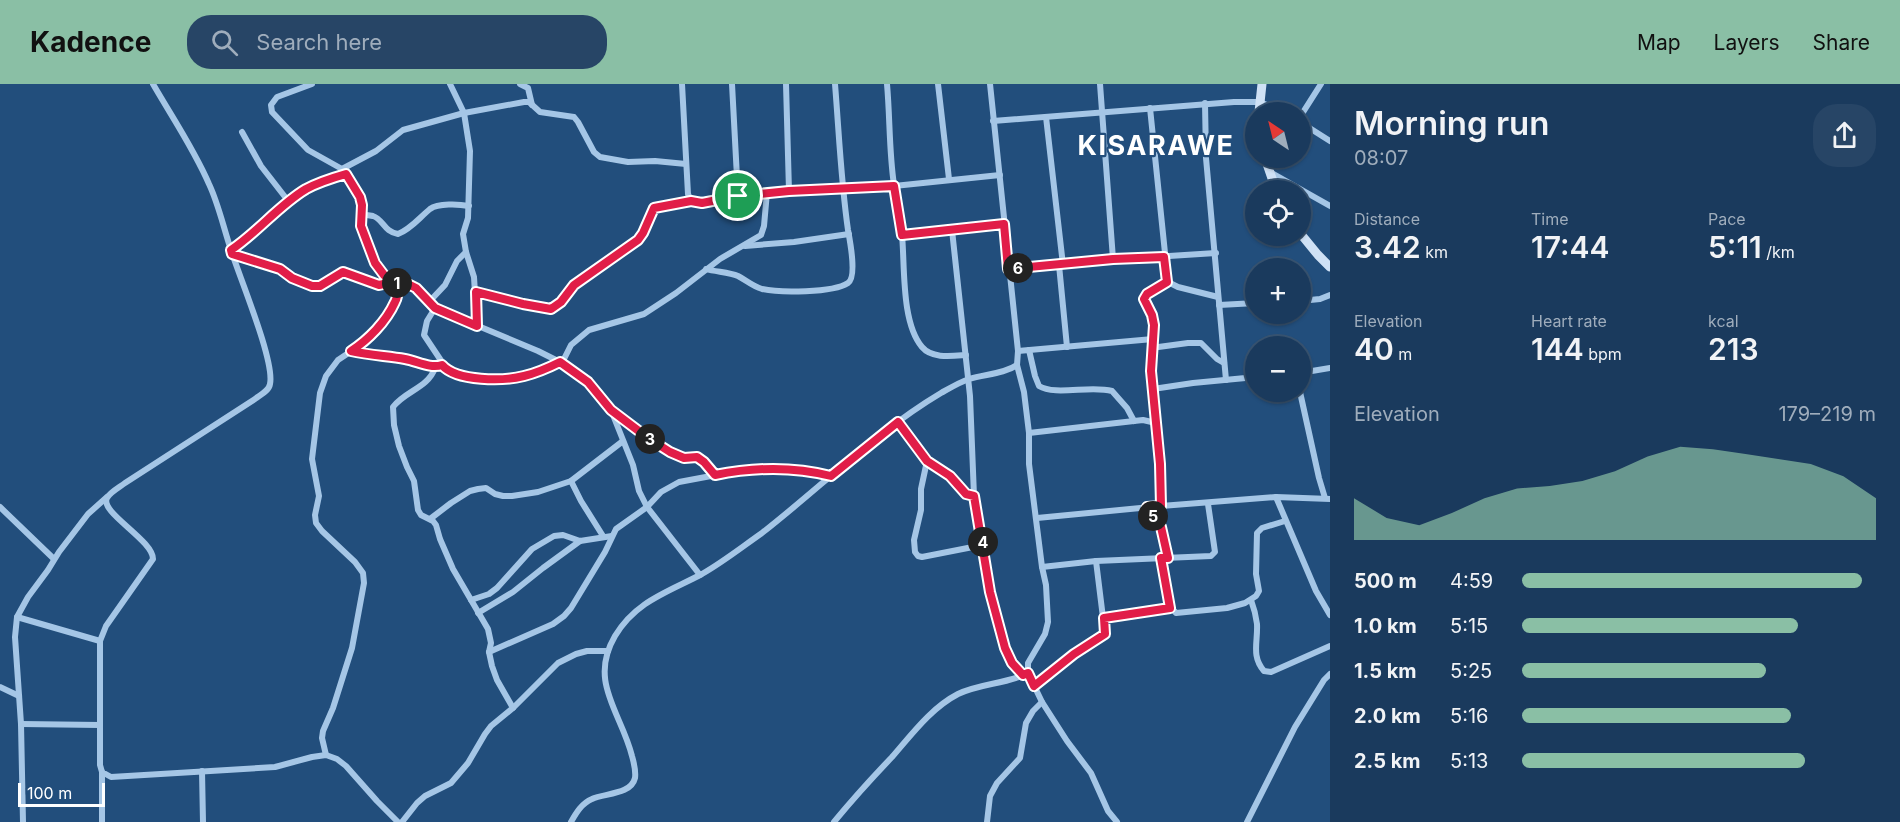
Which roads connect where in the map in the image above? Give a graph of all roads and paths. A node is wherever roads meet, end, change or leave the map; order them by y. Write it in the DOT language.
graph roads {
  1 [pos="153,84"];
  2 [pos="312,84"];
  3 [pos="450,84"];
  4 [pos="520,84"];
  5 [pos="681,84"];
  6 [pos="732,84"];
  7 [pos="786,84"];
  8 [pos="835,84"];
  9 [pos="887,84"];
  10 [pos="939,84"];
  11 [pos="990,84"];
  12 [pos="1101,84"];
  13 [pos="1262,84"];
  14 [pos="1321,84"];
  15 [pos="1260,102"];
  16 [pos="1310,102"];
  17 [pos="1245,103"];
  18 [pos="1205,104"];
  19 [pos="532,105"];
  20 [pos="1150,108"];
  21 [pos="464,112"];
  22 [pos="1103,114"];
  23 [pos="1047,117"];
  24 [pos="993,121"];
  25 [pos="1311,129"];
  26 [pos="242,132"];
  27 [pos="1330,141"];
  28 [pos="687,164"];
  29 [pos="1268,168"];
  30 [pos="344,172"];
  31 [pos="1269,172"];
  32 [pos="1000,175"];
  33 [pos="949,179"];
  34 [pos="1272,180"];
  35 [pos="894,186"];
  36 [pos="843,188"];
  37 [pos="789,191"];
  38 [pos="767,192"];
  39 [pos="738,196"];
  40 [pos="691,201"];
  41 [pos="289,202"];
  42 [pos="469,206"];
  43 [pos="1330,206"];
  44 [pos="362,215"];
  45 [pos="1004,224"];
  46 [pos="952,230"];
  47 [pos="849,234"];
  48 [pos="902,235"];
  49 [pos="743,246"];
  50 [pos="1311,246"];
  51 [pos="232,252"];
  52 [pos="466,252"];
  53 [pos="1216,253"];
  54 [pos="1164,257"];
  55 [pos="1113,259"];
  56 [pos="1061,265"];
  57 [pos="1330,267"];
  58 [pos="706,269"];
  59 [pos="1008,269"];
  60 [pos="1167,282"];
  61 [pos="395,283"];
  62 [pos="476,292"];
  63 [pos="1330,295"];
  64 [pos="1311,300"];
  65 [pos="1219,301"];
  66 [pos="429,302"];
  67 [pos="1245,302"];
  68 [pos="435,308"];
  69 [pos="477,326"];
  70 [pos="1153,339"];
  71 [pos="1067,347"];
  72 [pos="1151,348"];
  73 [pos="1029,350"];
  74 [pos="351,351"];
  75 [pos="1018,351"];
  76 [pos="966,355"];
  77 [pos="561,363"];
  78 [pos="1224,363"];
  79 [pos="442,365"];
  80 [pos="1017,365"];
  81 [pos="435,368"];
  82 [pos="1330,368"];
  83 [pos="1311,371"];
  84 [pos="1245,378"];
  85 [pos="968,379"];
  86 [pos="1226,380"];
  87 [pos="1153,389"];
  88 [pos="1302,402"];
  89 [pos="611,410"];
  90 [pos="1134,421"];
  91 [pos="898,422"];
  92 [pos="1156,423"];
  93 [pos="1029,434"];
  94 [pos="623,441"];
  95 [pos="927,461"];
  96 [pos="715,475"];
  97 [pos="831,476"];
  98 [pos="571,481"];
  99 [pos="108,496"];
  100 [pos="974,496"];
  101 [pos="1276,497"];
  102 [pos="1328,499"];
  103 [pos="1208,504"];
  104 [pos="1161,506"];
  105 [pos="0,507"];
  106 [pos="647,507"];
  107 [pos="1147,507"];
  108 [pos="1037,518"];
  109 [pos="430,519"];
  110 [pos="1285,521"];
  111 [pos="603,536"];
  112 [pos="612,536"];
  113 [pos="580,542"];
  114 [pos="983,546"];
  115 [pos="1164,558"];
  116 [pos="54,559"];
  117 [pos="1096,561"];
  118 [pos="1042,567"];
  119 [pos="700,575"];
  120 [pos="471,600"];
  121 [pos="1251,600"];
  122 [pos="1170,608"];
  123 [pos="478,613"];
  124 [pos="1330,615"];
  125 [pos="17,617"];
  126 [pos="1104,618"];
  127 [pos="100,641"];
  128 [pos="1330,646"];
  129 [pos="608,651"];
  130 [pos="489,652"];
  131 [pos="1025,674"];
  132 [pos="1330,674"];
  133 [pos="1034,686"];
  134 [pos="0,687"];
  135 [pos="19,696"];
  136 [pos="1042,702"];
  137 [pos="513,708"];
  138 [pos="21,724"];
  139 [pos="100,725"];
  140 [pos="326,755"];
  141 [pos="202,771"];
  142 [pos="102,772"];
  143 [pos="24,822"];
  144 [pos="102,822"];
  145 [pos="203,822"];
  146 [pos="400,822"];
  147 [pos="571,822"];
  148 [pos="834,822"];
  149 [pos="987,822"];
  150 [pos="1117,822"];
  151 [pos="1247,822"];
  1 -- 51 [label="street"];
  2 -- 30 [label="street"];
  3 -- 21 [label="street"];
  4 -- 19 [label="street"];
  5 -- 28 [label="street"];
  6 -- 39 [label="street"];
  7 -- 37 [label="street"];
  8 -- 36 [label="street"];
  9 -- 35 [label="street"];
  10 -- 33 [label="street"];
  11 -- 24 [label="street"];
  12 -- 22 [label="street"];
  13 -- 15 [label="main road"];
  14 -- 16 [label="street"];
  17 -- 18 [label="street"];
  18 -- 20 [label="street"];
  18 -- 53 [label="street"];
  19 -- 21 [label="street"];
  19 -- 28 [label="street"];
  20 -- 22 [label="street"];
  20 -- 54 [label="street"];
  21 -- 30 [label="street"];
  21 -- 42 [label="street"];
  22 -- 23 [label="street"];
  22 -- 55 [label="street"];
  23 -- 24 [label="street"];
  23 -- 56 [label="street"];
  24 -- 32 [label="street"];
  25 -- 27 [label="street"];
  26 -- 41 [label="street"];
  28 -- 40 [label="street"];
  29 -- 31 [label="main road"];
  30 -- 41 [label="street"];
  30 -- 44 [label="street"];
  31 -- 34 [label="main road"];
  31 -- 43 [label="street"];
  32 -- 33 [label="street"];
  32 -- 45 [label="street"];
  33 -- 35 [label="street"];
  35 -- 36 [label="street"];
  35 -- 48 [label="street"];
  36 -- 37 [label="street"];
  36 -- 47 [label="street"];
  37 -- 38 [label="street"];
  38 -- 39 [label="street"];
  38 -- 49 [label="street"];
  39 -- 40 [label="street"];
  40 -- 62 [label="street"];
  41 -- 51 [label="street"];
  42 -- 44 [label="street"];
  42 -- 52 [label="street"];
  44 -- 61 [label="street"];
  45 -- 46 [label="street"];
  45 -- 59 [label="street"];
  46 -- 48 [label="street"];
  46 -- 76 [label="street"];
  47 -- 49 [label="street"];
  47 -- 58 [label="street"];
  48 -- 76 [label="street"];
  49 -- 58 [label="street"];
  50 -- 57 [label="main road"];
  51 -- 61 [label="street"];
  51 -- 99 [label="street"];
  52 -- 62 [label="street"];
  52 -- 66 [label="street"];
  53 -- 54 [label="street"];
  53 -- 65 [label="street"];
  54 -- 55 [label="street"];
  54 -- 60 [label="street"];
  55 -- 56 [label="street"];
  56 -- 59 [label="street"];
  56 -- 71 [label="street"];
  58 -- 77 [label="street"];
  59 -- 75 [label="street"];
  60 -- 65 [label="street"];
  60 -- 70 [label="street"];
  61 -- 66 [label="street"];
  61 -- 74 [label="street"];
  62 -- 69 [label="street"];
  63 -- 64 [label="street"];
  65 -- 67 [label="street"];
  65 -- 78 [label="street"];
  66 -- 68 [label="street"];
  68 -- 69 [label="street"];
  68 -- 79 [label="street"];
  69 -- 77 [label="street"];
  70 -- 71 [label="street"];
  70 -- 72 [label="street"];
  71 -- 73 [label="street"];
  72 -- 78 [label="street"];
  72 -- 87 [label="street"];
  73 -- 75 [label="street"];
  73 -- 90 [label="street"];
  74 -- 81 [label="street"];
  74 -- 140 [label="street"];
  75 -- 80 [label="street"];
  76 -- 85 [label="street"];
  77 -- 79 [label="street"];
  77 -- 89 [label="street"];
  78 -- 86 [label="street"];
  79 -- 81 [label="street"];
  80 -- 85 [label="street"];
  80 -- 93 [label="street"];
  81 -- 109 [label="street"];
  82 -- 83 [label="street"];
  84 -- 86 [label="street"];
  85 -- 91 [label="street"];
  85 -- 100 [label="street"];
  86 -- 87 [label="street"];
  87 -- 92 [label="street"];
  88 -- 102 [label="street"];
  89 -- 94 [label="street"];
  89 -- 96 [label="street"];
  90 -- 92 [label="street"];
  90 -- 93 [label="street"];
  91 -- 95 [label="street"];
  91 -- 97 [label="street"];
  92 -- 104 [label="street"];
  93 -- 108 [label="street"];
  94 -- 98 [label="street"];
  94 -- 106 [label="street"];
  95 -- 100 [label="street"];
  95 -- 114 [label="street"];
  96 -- 97 [label="street"];
  96 -- 106 [label="street"];
  97 -- 119 [label="street"];
  98 -- 109 [label="street"];
  98 -- 111 [label="street"];
  99 -- 116 [label="street"];
  99 -- 127 [label="street"];
  100 -- 114 [label="street"];
  101 -- 102 [label="street"];
  101 -- 103 [label="street"];
  101 -- 110 [label="street"];
  103 -- 104 [label="street"];
  103 -- 115 [label="street"];
  104 -- 107 [label="street"];
  105 -- 116 [label="street"];
  106 -- 112 [label="street"];
  106 -- 119 [label="street"];
  107 -- 108 [label="street"];
  107 -- 115 [label="street"];
  108 -- 118 [label="street"];
  109 -- 120 [label="street"];
  110 -- 121 [label="street"];
  110 -- 124 [label="street"];
  111 -- 112 [label="street"];
  111 -- 113 [label="street"];
  112 -- 130 [label="street"];
  113 -- 120 [label="street"];
  113 -- 123 [label="street"];
  114 -- 131 [label="street"];
  115 -- 117 [label="street"];
  115 -- 122 [label="street"];
  116 -- 125 [label="street"];
  117 -- 118 [label="street"];
  117 -- 126 [label="street"];
  118 -- 131 [label="street"];
  119 -- 129 [label="street"];
  120 -- 123 [label="street"];
  121 -- 122 [label="street"];
  121 -- 128 [label="street"];
  122 -- 126 [label="street"];
  123 -- 130 [label="street"];
  125 -- 127 [label="street"];
  125 -- 135 [label="street"];
  126 -- 133 [label="street"];
  127 -- 139 [label="street"];
  129 -- 137 [label="street"];
  129 -- 147 [label="street"];
  130 -- 137 [label="street"];
  131 -- 133 [label="street"];
  131 -- 148 [label="street"];
  132 -- 151 [label="street"];
  133 -- 136 [label="street"];
  134 -- 135 [label="street"];
  135 -- 138 [label="street"];
  136 -- 149 [label="street"];
  136 -- 150 [label="street"];
  137 -- 146 [label="street"];
  138 -- 139 [label="street"];
  138 -- 143 [label="street"];
  139 -- 142 [label="street"];
  140 -- 141 [label="street"];
  140 -- 146 [label="street"];
  141 -- 142 [label="street"];
  141 -- 145 [label="street"];
  142 -- 144 [label="street"];
}
